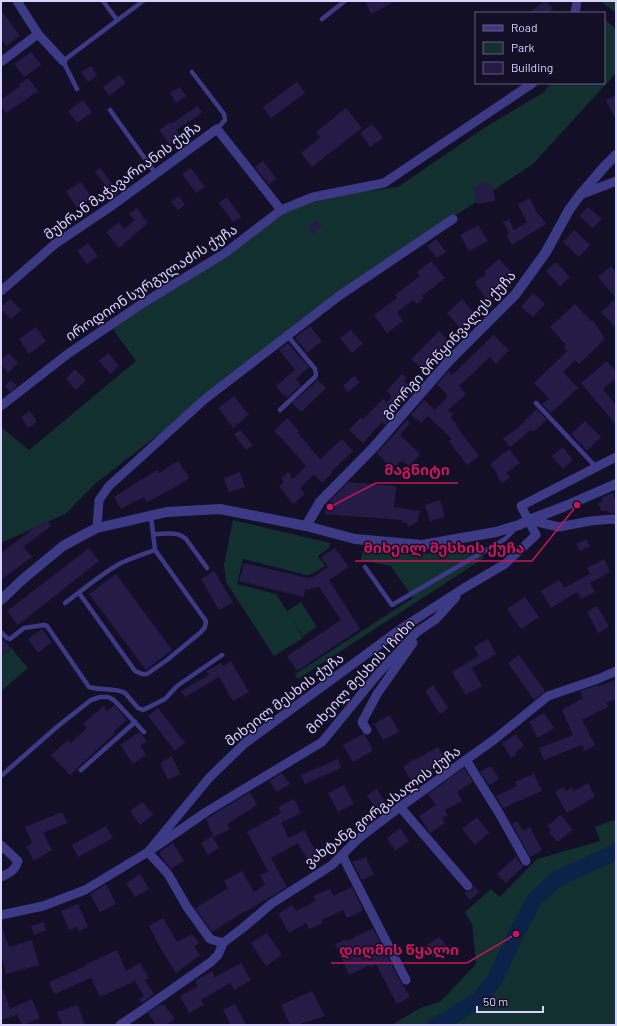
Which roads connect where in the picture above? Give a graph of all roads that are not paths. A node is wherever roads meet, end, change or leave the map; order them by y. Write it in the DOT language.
graph roads {
  1 [pos="17,1"];
  2 [pos="104,1"];
  3 [pos="143,1"];
  4 [pos="345,1"];
  5 [pos="577,1"];
  6 [pos="575,12"];
  7 [pos="322,19"];
  8 [pos="118,20"];
  9 [pos="38,34"];
  10 [pos="1,62"];
  11 [pos="63,62"];
  12 [pos="192,72"];
  13 [pos="531,84"];
  14 [pos="77,89"];
  15 [pos="110,110"];
  16 [pos="217,129"];
  17 [pos="616,155"];
  18 [pos="156,174"];
  19 [pos="616,181"];
  20 [pos="580,195"];
  21 [pos="281,210"];
  22 [pos="453,219"];
  23 [pos="1,291"];
  24 [pos="287,335"];
  25 [pos="536,403"];
  26 [pos="1,406"];
  27 [pos="280,410"];
  28 [pos="616,457"];
  29 [pos="596,468"];
  30 [pos="616,484"];
  31 [pos="151,516"];
  32 [pos="529,520"];
  33 [pos="616,520"];
  34 [pos="519,525"];
  35 [pos="306,526"];
  36 [pos="97,528"];
  37 [pos="154,534"];
  38 [pos="155,550"];
  39 [pos="207,568"];
  40 [pos="365,568"];
  41 [pos="464,588"];
  42 [pos="79,593"];
  43 [pos="1,600"];
  44 [pos="65,603"];
  45 [pos="436,619"];
  46 [pos="1,632"];
  47 [pos="222,655"];
  48 [pos="616,671"];
  49 [pos="135,722"];
  50 [pos="367,730"];
  51 [pos="144,732"];
  52 [pos="466,760"];
  53 [pos="81,770"];
  54 [pos="1,776"];
  55 [pos="400,807"];
  56 [pos="1,845"];
  57 [pos="148,852"];
  58 [pos="342,855"];
  59 [pos="526,860"];
  60 [pos="1,877"];
  61 [pos="468,886"];
  62 [pos="1,915"];
  63 [pos="223,943"];
  64 [pos="406,980"];
  65 [pos="120,1025"];
  1 -- 9 [label="street"];
  2 -- 8 [label="lane"];
  3 -- 8 [label="lane"];
  4 -- 7 [label="lane"];
  5 -- 6 [label="street"];
  8 -- 11 [label="lane"];
  9 -- 10 [label="street"];
  9 -- 11 [label="street"];
  11 -- 14 [label="lane"];
  12 -- 16 [label="lane"];
  13 -- 21 [label="street, იროდიონ სურგულაძის ქუჩა"];
  15 -- 18 [label="lane"];
  16 -- 18 [label="street, მუხრან მაჭავარიანის ქუჩა"];
  16 -- 21 [label="street, მუხრან მაჭავარიანის ქუჩა"];
  17 -- 20 [label="street, გიორგი ბრწყინვალეს ქუჩა"];
  18 -- 23 [label="street, მუხრან მაჭავარიანის ქუჩა"];
  19 -- 20 [label="street"];
  20 -- 35 [label="street, გიორგი ბრწყინვალეს ქუჩა"];
  21 -- 26 [label="street, იროდიონ სურგულაძის ქუჩა"];
  22 -- 24 [label="street"];
  24 -- 27 [label="lane"];
  24 -- 36 [label="street"];
  25 -- 29 [label="lane"];
  28 -- 29 [label="street"];
  29 -- 32 [label="street"];
  30 -- 32 [label="street"];
  31 -- 35 [label="street"];
  31 -- 36 [label="street"];
  31 -- 37 [label="lane"];
  32 -- 33 [label="street"];
  32 -- 34 [label="street"];
  32 -- 41 [label="street, მიხეილ მესხის ქუჩა"];
  34 -- 35 [label="street"];
  34 -- 40 [label="lane"];
  36 -- 43 [label="street"];
  37 -- 38 [label="lane"];
  37 -- 39 [label="lane"];
  38 -- 42 [label="lane"];
  38 -- 42 [label="lane"];
  41 -- 45 [label="street, მიხეილ მესხის I ჩიხი"];
  41 -- 57 [label="street, მიხეილ მესხის ქუჩა"];
  42 -- 44 [label="lane"];
  45 -- 50 [label="street"];
  45 -- 57 [label="street, მიხეილ მესხის I ჩიხი"];
  46 -- 47 [label="lane"];
  48 -- 52 [label="street, ვახტანგ გორგასალის ქუჩა"];
  49 -- 51 [label="lane"];
  49 -- 53 [label="lane"];
  49 -- 54 [label="lane"];
  52 -- 55 [label="street, ვახტანგ გორგასალის ქუჩა"];
  52 -- 59 [label="street"];
  55 -- 58 [label="street, ვახტანგ გორგასალის ქუჩა"];
  55 -- 61 [label="street"];
  56 -- 60 [label="street"];
  57 -- 62 [label="street, მიხეილ მესხის ქუჩა"];
  57 -- 63 [label="street"];
  58 -- 63 [label="street, ვახტანგ გორგასალის ქუჩა"];
  58 -- 64 [label="street"];
  63 -- 65 [label="street, ვახტანგ გორგასალის ქუჩა"];
}
